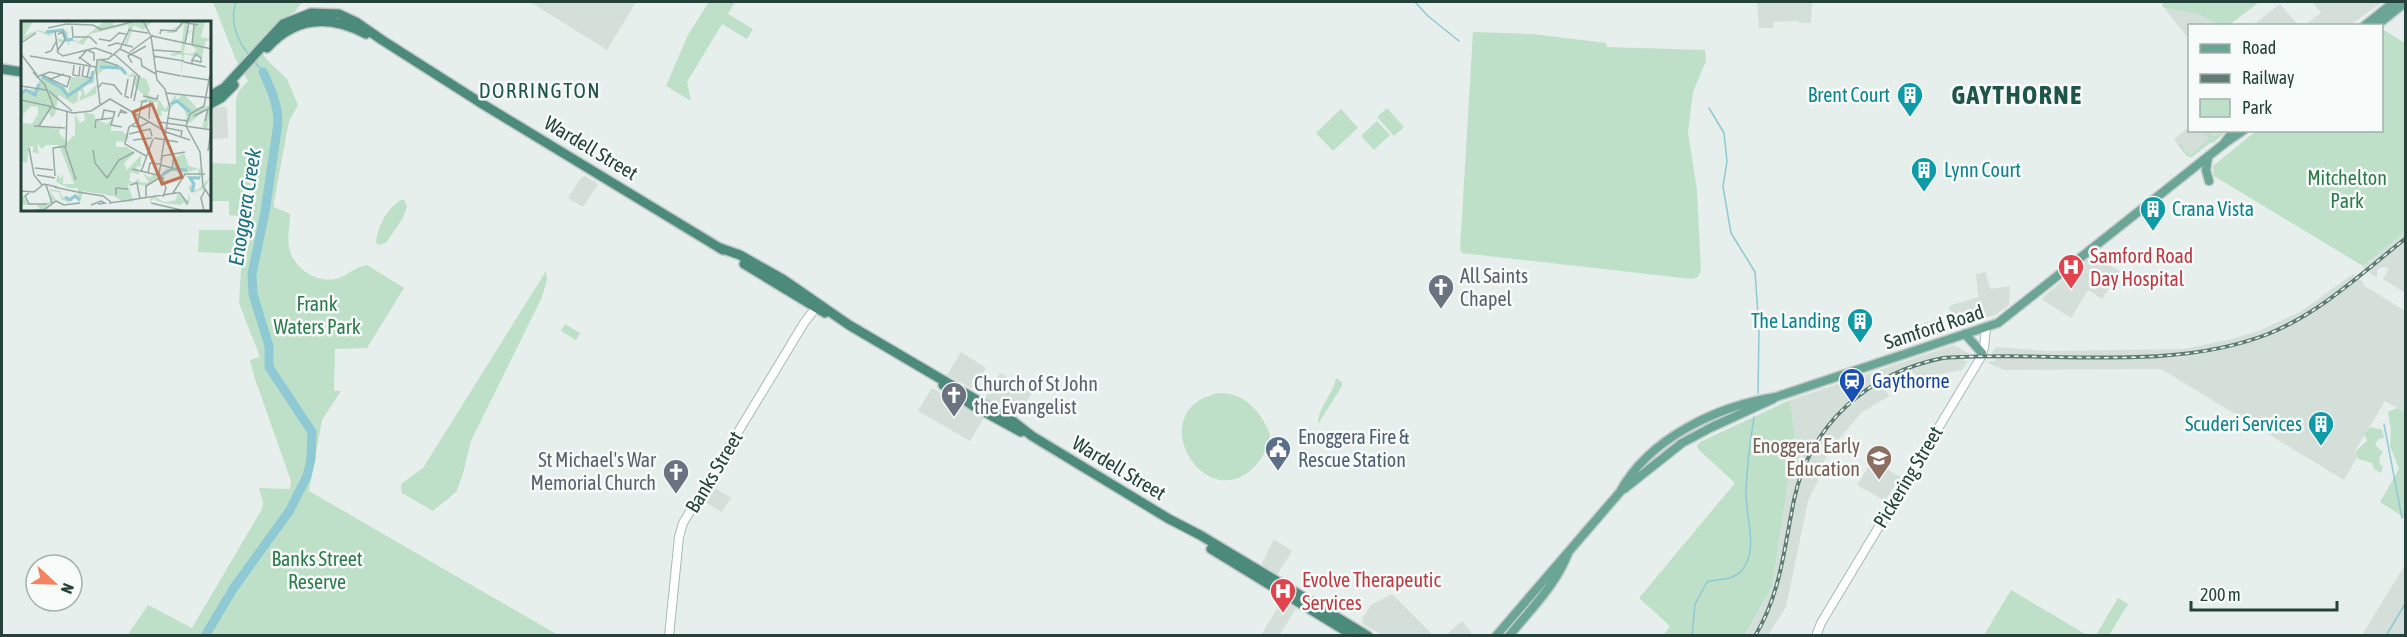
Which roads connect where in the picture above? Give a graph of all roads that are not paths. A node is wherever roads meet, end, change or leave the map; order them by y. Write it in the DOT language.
graph roads {
  1 [pos="2392,2"];
  2 [pos="2406,2"];
  3 [pos="2366,24"];
  4 [pos="2378,24"];
  5 [pos="2,69"];
  6 [pos="21,72"];
  7 [pos="241,73"];
  8 [pos="212,95"];
  9 [pos="212,103"];
  10 [pos="2231,132"];
  11 [pos="2241,132"];
  12 [pos="2225,143"];
  13 [pos="2208,157"];
  14 [pos="2209,181"];
  15 [pos="816,304"];
  16 [pos="1986,328"];
  17 [pos="1965,334"];
  18 [pos="1982,353"];
  19 [pos="1188,531"];
  20 [pos="1569,553"];
  21 [pos="1821,623"];
  22 [pos="669,636"];
  23 [pos="1354,636"];
  24 [pos="1368,636"];
  25 [pos="1496,636"];
  26 [pos="1509,636"];
  27 [pos="1811,636"];
  28 [pos="1816,636"];
  1 -- 3 [label="main road"];
  2 -- 4 [label="main road"];
  5 -- 6 [label="highway"];
  7 -- 8 [label="highway"];
  7 -- 9 [label="highway"];
  7 -- 15 [label="highway, Wardell Street"];
  10 -- 12 [label="main road, Samford Road"];
  11 -- 12 [label="main road, Samford Road"];
  12 -- 13 [label="main road, Samford Road"];
  13 -- 14 [label="main road"];
  13 -- 16 [label="main road, Samford Road"];
  15 -- 19 [label="highway, Wardell Street"];
  15 -- 22 [label="main road, Banks Street"];
  16 -- 17 [label="main road, Samford Road"];
  16 -- 18 [label="main road, Pickering Street"];
  17 -- 18 [label="main road"];
  17 -- 20 [label="main road, Samford Road"];
  18 -- 21 [label="main road, Pickering Street"];
  19 -- 23 [label="highway, Wardell Street"];
  19 -- 24 [label="highway, Wardell Street"];
  20 -- 25 [label="main road, Samford Road"];
  20 -- 26 [label="main road, Samford Road"];
  21 -- 27 [label="main road, Pickering Street"];
  21 -- 28 [label="main road, Pickering Street"];
}
